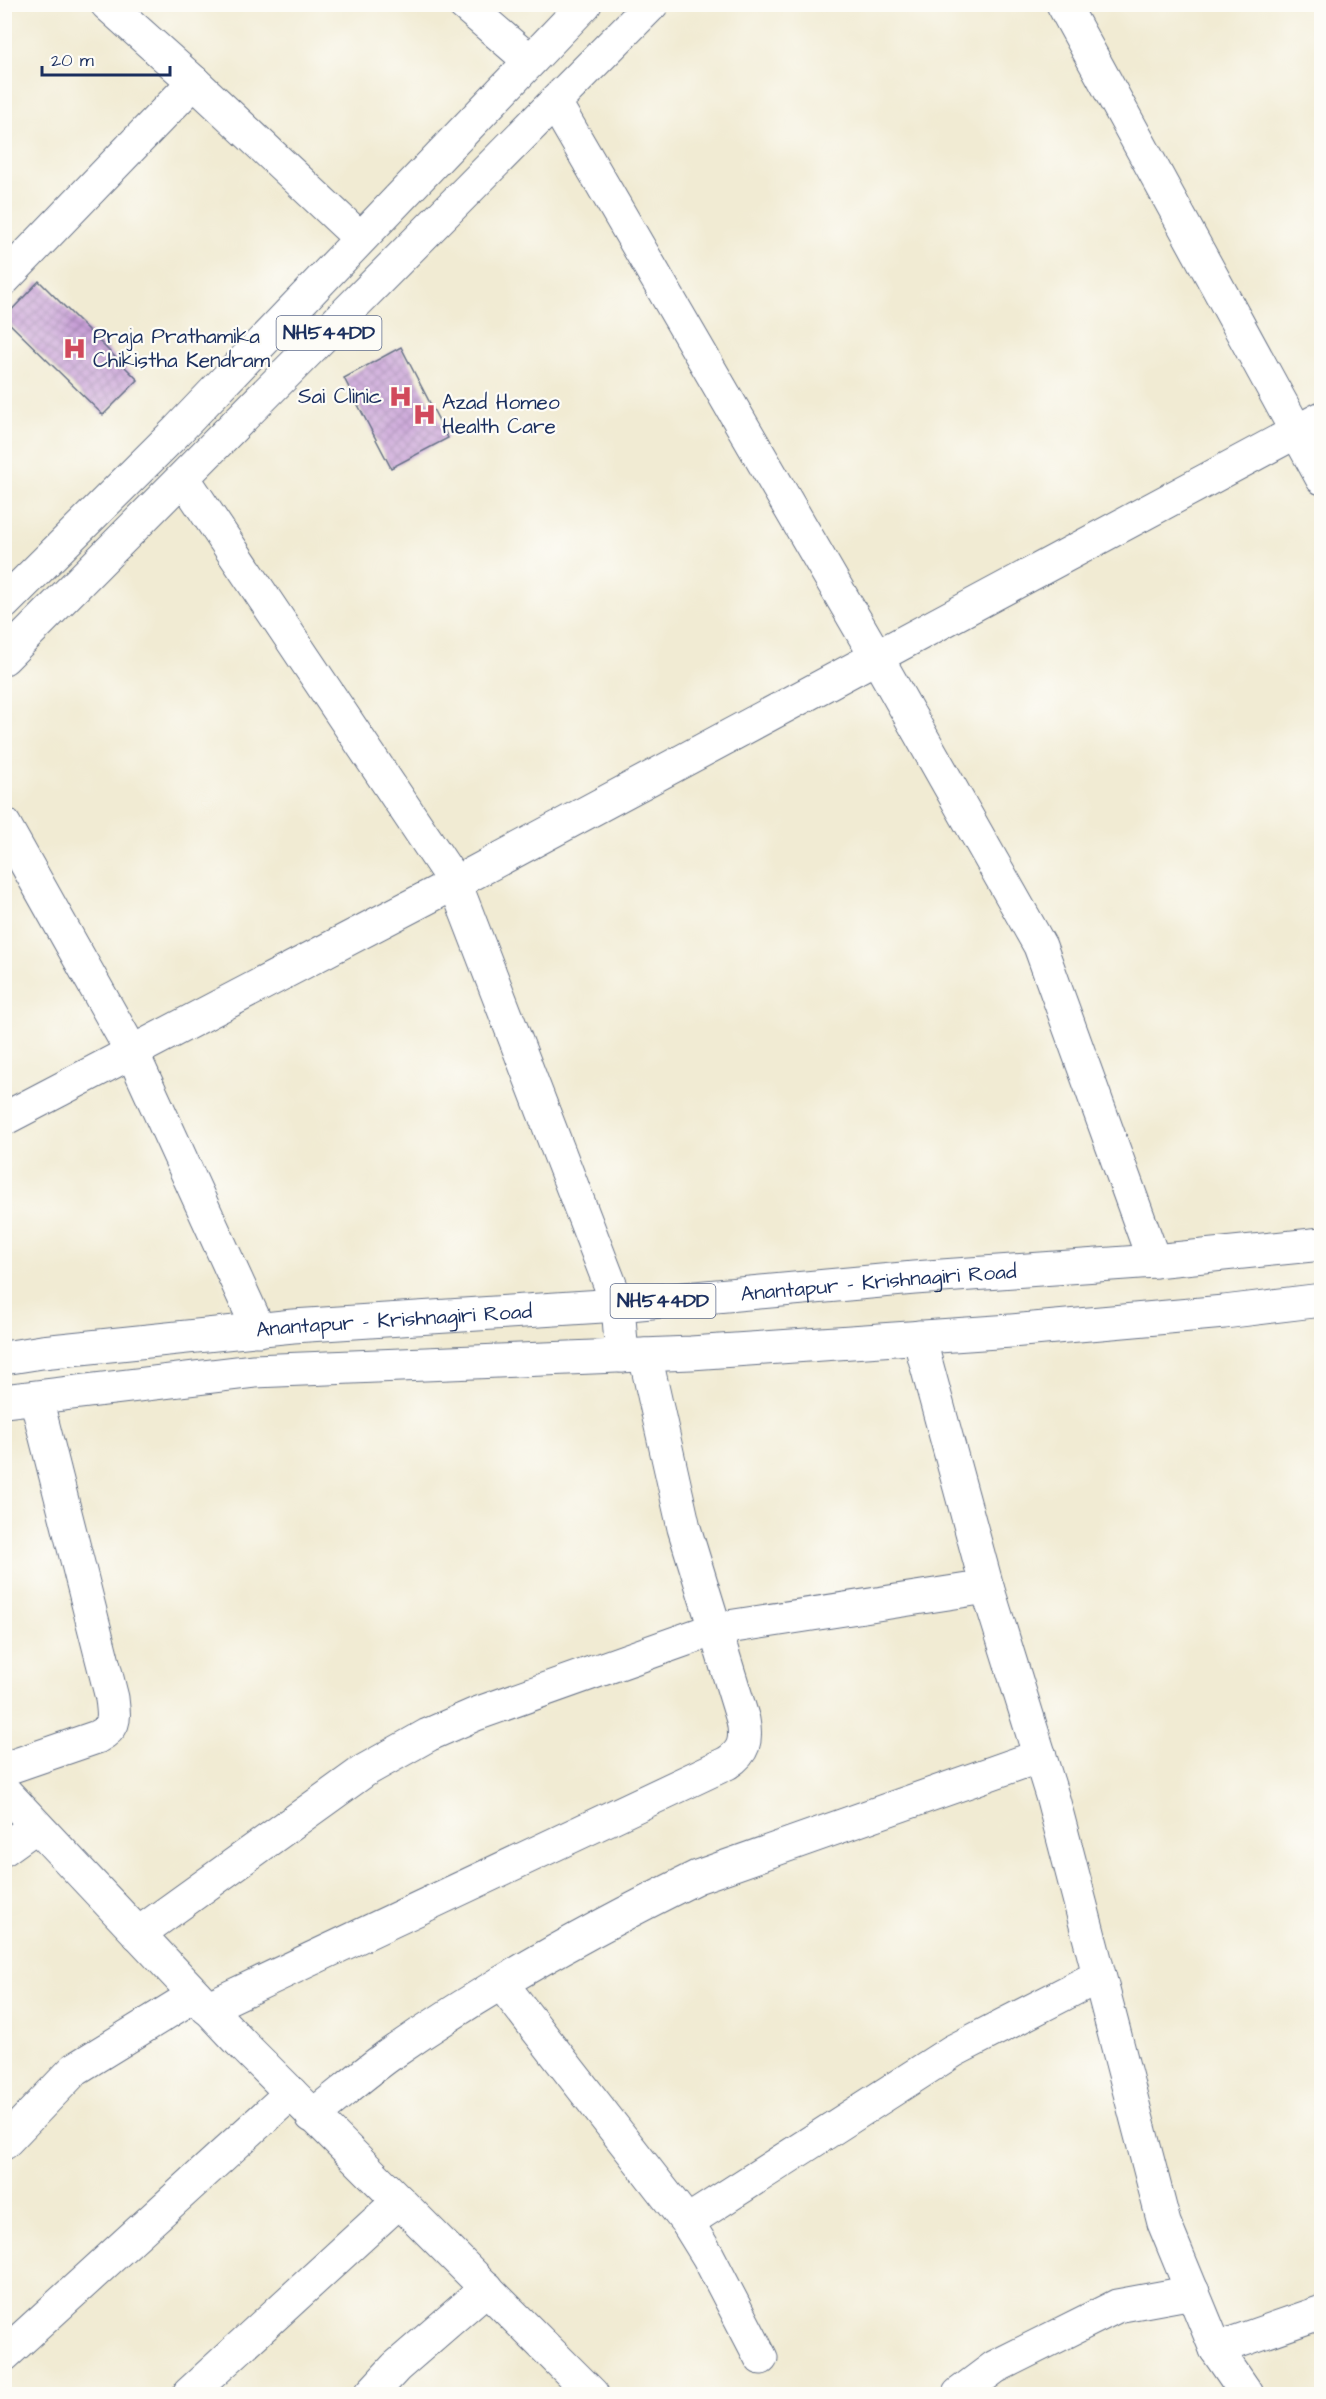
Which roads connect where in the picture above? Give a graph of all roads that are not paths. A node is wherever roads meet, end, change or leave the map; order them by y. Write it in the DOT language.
graph roads {
  1 [pos="107,4"];
  2 [pos="464,4"];
  3 [pos="585,4"];
  4 [pos="652,4"];
  5 [pos="1063,4"];
  6 [pos="530,61"];
  7 [pos="194,82"];
  8 [pos="555,103"];
  9 [pos="360,238"];
  10 [pos="4,279"];
  11 [pos="1309,424"];
  12 [pos="1322,478"];
  13 [pos="184,479"];
  14 [pos="4,603"];
  15 [pos="876,656"];
  16 [pos="4,658"];
  17 [pos="4,824"];
  18 [pos="455,883"];
  19 [pos="132,1052"];
  20 [pos="4,1119"];
  21 [pos="1322,1244"];
  22 [pos="1154,1261"];
  23 [pos="1322,1300"];
  24 [pos="618,1305"];
  25 [pos="259,1330"];
  26 [pos="919,1337"];
  27 [pos="634,1356"];
  28 [pos="4,1358"];
  29 [pos="20,1400"];
  30 [pos="987,1587"];
  31 [pos="715,1629"];
  32 [pos="1040,1756"];
  33 [pos="4,1769"];
  34 [pos="4,1791"];
  35 [pos="36,1826"];
  36 [pos="4,1849"];
  37 [pos="138,1934"];
  38 [pos="1099,1976"];
  39 [pos="501,1983"];
  40 [pos="201,2002"];
  41 [pos="302,2104"];
  42 [pos="4,2144"];
  43 [pos="399,2201"];
  44 [pos="687,2222"];
  45 [pos="487,2288"];
  46 [pos="1193,2292"];
  47 [pos="1322,2312"];
  48 [pos="1216,2349"];
  49 [pos="4,2355"];
  50 [pos="761,2358"];
  51 [pos="1238,2391"];
  52 [pos="189,2394"];
  53 [pos="371,2394"];
  54 [pos="592,2394"];
  55 [pos="959,2394"];
  1 -- 7 [label="main road"];
  2 -- 6 [label="main road"];
  3 -- 6 [label="main road, NH544DD"];
  4 -- 8 [label="main road, NH544DD"];
  5 -- 11 [label="main road"];
  6 -- 9 [label="main road, NH544DD"];
  7 -- 9 [label="main road"];
  7 -- 10 [label="main road"];
  8 -- 13 [label="main road, NH544DD"];
  8 -- 15 [label="main road"];
  9 -- 14 [label="main road, NH544DD"];
  11 -- 12 [label="main road"];
  11 -- 15 [label="main road"];
  13 -- 16 [label="main road, NH544DD"];
  13 -- 18 [label="main road"];
  15 -- 18 [label="main road"];
  15 -- 22 [label="main road"];
  17 -- 19 [label="main road"];
  18 -- 19 [label="main road"];
  18 -- 24 [label="main road"];
  19 -- 20 [label="main road"];
  19 -- 25 [label="main road"];
  21 -- 22 [label="main road, Anantapur - Krishnagiri Road / NH544DD"];
  22 -- 24 [label="main road, Anantapur - Krishnagiri Road / NH544DD"];
  23 -- 26 [label="main road, Anantapur - Krishnagiri Road"];
  24 -- 25 [label="main road, Anantapur - Krishnagiri Road / NH544DD"];
  24 -- 27 [label="main road"];
  25 -- 28 [label="main road, Anantapur - Krishnagiri Road / NH544DD"];
  26 -- 27 [label="main road, Anantapur - Krishnagiri Road"];
  26 -- 30 [label="main road"];
  27 -- 29 [label="main road, Anantapur - Krishnagiri Road"];
  27 -- 31 [label="main road"];
  29 -- 33 [label="main road"];
  30 -- 31 [label="main road"];
  30 -- 32 [label="main road"];
  31 -- 37 [label="main road"];
  31 -- 40 [label="main road"];
  32 -- 38 [label="main road"];
  32 -- 39 [label="main road"];
  34 -- 35 [label="main road"];
  35 -- 36 [label="main road"];
  35 -- 37 [label="main road"];
  37 -- 40 [label="main road"];
  38 -- 44 [label="main road"];
  38 -- 46 [label="main road"];
  39 -- 41 [label="main road"];
  39 -- 44 [label="main road"];
  40 -- 41 [label="main road"];
  40 -- 42 [label="main road"];
  41 -- 43 [label="main road"];
  41 -- 49 [label="main road"];
  43 -- 45 [label="main road"];
  43 -- 52 [label="main road"];
  44 -- 50 [label="main road"];
  45 -- 53 [label="main road"];
  45 -- 54 [label="main road"];
  46 -- 48 [label="main road"];
  46 -- 55 [label="main road"];
  47 -- 48 [label="main road"];
  48 -- 51 [label="main road"];
}
